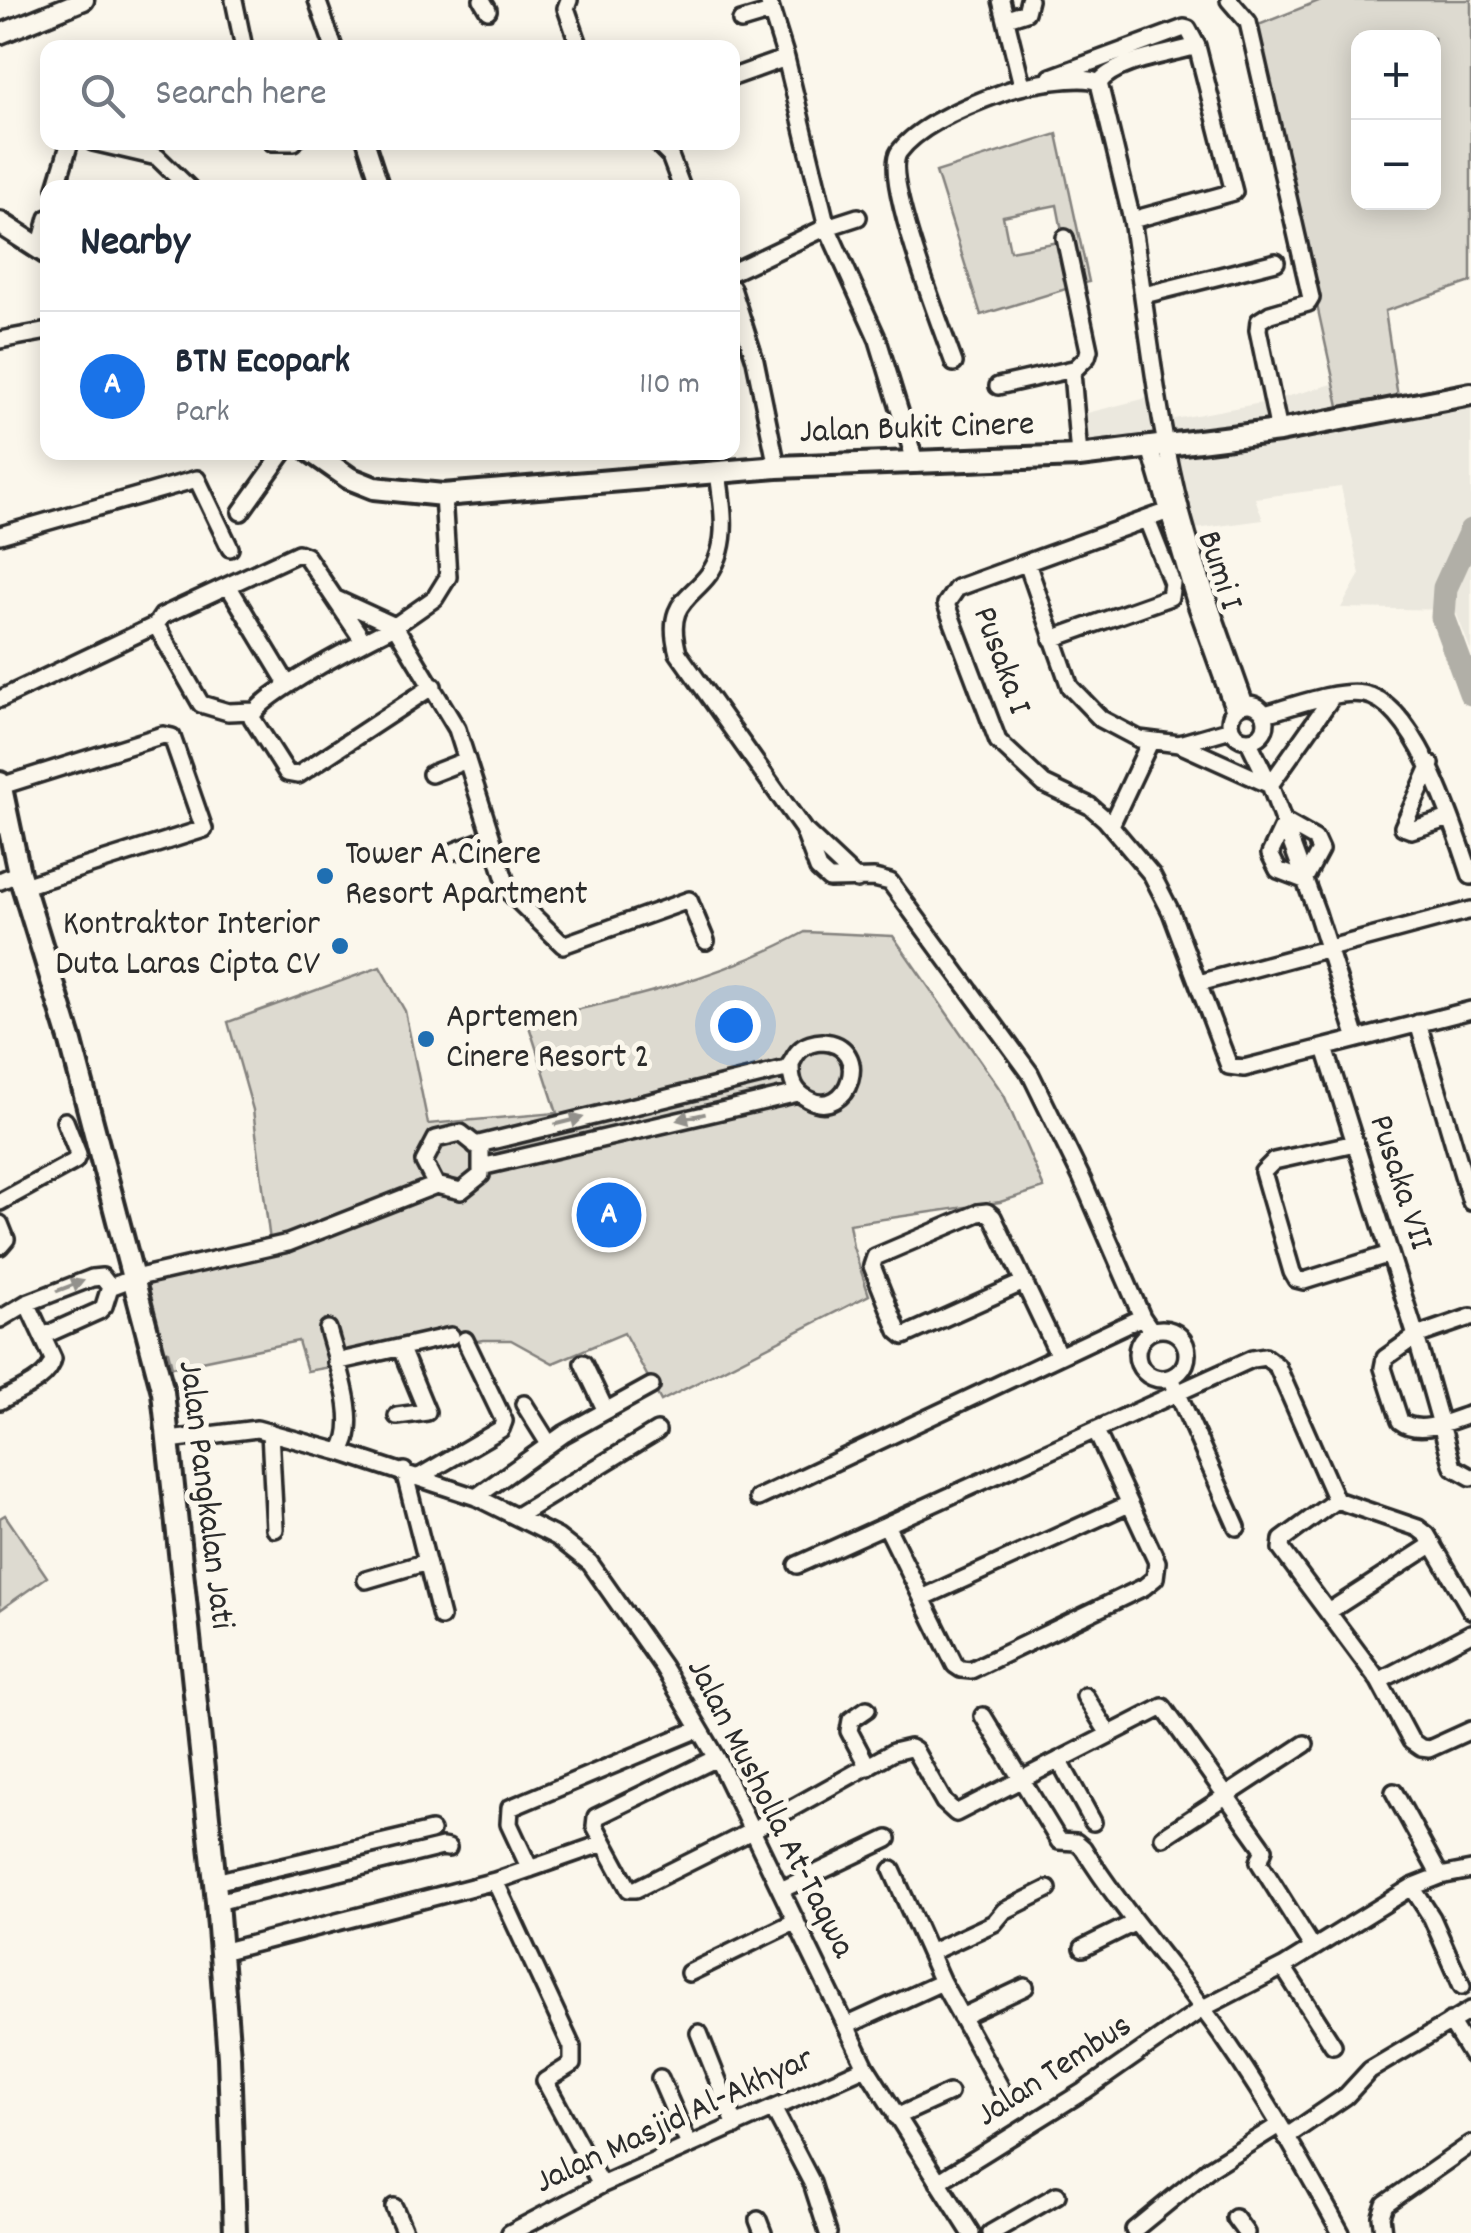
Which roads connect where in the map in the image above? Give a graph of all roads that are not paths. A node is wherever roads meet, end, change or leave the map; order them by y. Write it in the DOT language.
graph roads {
  1 [pos="84,0"];
  2 [pos="234,0"];
  3 [pos="317,0"];
  4 [pos="569,0"];
  5 [pos="1001,0"];
  6 [pos="1029,0"];
  7 [pos="1229,0"];
  8 [pos="770,6"];
  9 [pos="1007,18"];
  10 [pos="741,22"];
  11 [pos="0,34"];
  12 [pos="242,40"];
  13 [pos="331,40"];
  14 [pos="577,40"];
  15 [pos="1196,46"];
  16 [pos="786,58"];
  17 [pos="1103,72"];
  18 [pos="740,74"];
  19 [pos="1043,80"];
  20 [pos="1022,85"];
  21 [pos="68,150"];
  22 [pos="130,150"];
  23 [pos="369,150"];
  24 [pos="664,150"];
  25 [pos="58,180"];
  26 [pos="181,180"];
  27 [pos="378,180"];
  28 [pos="678,180"];
  29 [pos="858,216"];
  30 [pos="1132,220"];
  31 [pos="0,223"];
  32 [pos="827,227"];
  33 [pos="1065,238"];
  34 [pos="40,248"];
  35 [pos="1276,262"];
  36 [pos="740,268"];
  37 [pos="1144,295"];
  38 [pos="740,313"];
  39 [pos="40,332"];
  40 [pos="0,340"];
  41 [pos="954,363"];
  42 [pos="1073,368"];
  43 [pos="998,386"];
  44 [pos="1471,394"];
  45 [pos="1280,431"];
  46 [pos="1158,448"];
  47 [pos="1079,456"];
  48 [pos="278,460"];
  49 [pos="323,460"];
  50 [pos="916,464"];
  51 [pos="776,468"];
  52 [pos="718,472"];
  53 [pos="443,496"];
  54 [pos="1174,509"];
  55 [pos="241,512"];
  56 [pos="1147,520"];
  57 [pos="0,535"];
  58 [pos="230,548"];
  59 [pos="1027,563"];
  60 [pos="229,587"];
  61 [pos="334,598"];
  62 [pos="156,625"];
  63 [pos="395,626"];
  64 [pos="1052,639"];
  65 [pos="364,642"];
  66 [pos="288,685"];
  67 [pos="433,686"];
  68 [pos="1332,697"];
  69 [pos="0,699"];
  70 [pos="1240,707"];
  71 [pos="253,711"];
  72 [pos="1265,714"];
  73 [pos="1231,728"];
  74 [pos="1145,740"];
  75 [pos="1248,740"];
  76 [pos="1179,744"];
  77 [pos="467,760"];
  78 [pos="1431,764"];
  79 [pos="432,774"];
  80 [pos="0,785"];
  81 [pos="1270,785"];
  82 [pos="1450,818"];
  83 [pos="1108,822"];
  84 [pos="1285,822"];
  85 [pos="490,838"];
  86 [pos="455,852"];
  87 [pos="1471,876"];
  88 [pos="14,880"];
  89 [pos="1304,880"];
  90 [pos="1471,910"];
  91 [pos="706,941"];
  92 [pos="1328,949"];
  93 [pos="1199,982"];
  94 [pos="1471,1010"];
  95 [pos="1418,1024"];
  96 [pos="1357,1039"];
  97 [pos="1325,1048"];
  98 [pos="791,1066"];
  99 [pos="798,1093"];
  100 [pos="65,1121"];
  101 [pos="531,1131"];
  102 [pos="1355,1143"];
  103 [pos="475,1144"];
  104 [pos="536,1154"];
  105 [pos="480,1167"];
  106 [pos="436,1185"];
  107 [pos="0,1202"];
  108 [pos="1471,1202"];
  109 [pos="0,1224"];
  110 [pos="0,1246"];
  111 [pos="1390,1254"];
  112 [pos="134,1278"];
  113 [pos="1024,1282"];
  114 [pos="110,1288"];
  115 [pos="27,1303"];
  116 [pos="0,1318"];
  117 [pos="1471,1318"];
  118 [pos="1146,1324"];
  119 [pos="328,1329"];
  120 [pos="43,1336"];
  121 [pos="1416,1336"];
  122 [pos="401,1349"];
  123 [pos="1059,1356"];
  124 [pos="336,1362"];
  125 [pos="582,1363"];
  126 [pos="1174,1385"];
  127 [pos="652,1386"];
  128 [pos="0,1401"];
  129 [pos="524,1404"];
  130 [pos="605,1409"];
  131 [pos="1471,1414"];
  132 [pos="397,1416"];
  133 [pos="1442,1423"];
  134 [pos="657,1431"];
  135 [pos="270,1432"];
  136 [pos="1096,1432"];
  137 [pos="169,1440"];
  138 [pos="549,1444"];
  139 [pos="340,1452"];
  140 [pos="412,1474"];
  141 [pos="1471,1477"];
  142 [pos="476,1496"];
  143 [pos="758,1498"];
  144 [pos="1336,1500"];
  145 [pos="1129,1504"];
  146 [pos="517,1516"];
  147 [pos="886,1525"];
  148 [pos="1237,1526"];
  149 [pos="275,1528"];
  150 [pos="1432,1544"];
  151 [pos="427,1562"];
  152 [pos="797,1564"];
  153 [pos="366,1580"];
  154 [pos="922,1598"];
  155 [pos="1470,1608"];
  156 [pos="1328,1612"];
  157 [pos="441,1617"];
  158 [pos="1464,1637"];
  159 [pos="1378,1681"];
  160 [pos="1085,1696"];
  161 [pos="867,1710"];
  162 [pos="984,1716"];
  163 [pos="699,1730"];
  164 [pos="1471,1730"];
  165 [pos="1110,1734"];
  166 [pos="1305,1744"];
  167 [pos="717,1758"];
  168 [pos="1059,1760"];
  169 [pos="868,1767"];
  170 [pos="1021,1778"];
  171 [pos="1394,1792"];
  172 [pos="1226,1798"];
  173 [pos="1093,1822"];
  174 [pos="752,1830"];
  175 [pos="431,1831"];
  176 [pos="1163,1838"];
  177 [pos="888,1839"];
  178 [pos="604,1844"];
  179 [pos="448,1848"];
  180 [pos="530,1868"];
  181 [pos="892,1870"];
  182 [pos="1471,1870"];
  183 [pos="1440,1876"];
  184 [pos="495,1881"];
  185 [pos="1412,1887"];
  186 [pos="782,1890"];
  187 [pos="1048,1890"];
  188 [pos="216,1892"];
  189 [pos="796,1920"];
  190 [pos="1134,1923"];
  191 [pos="1083,1948"];
  192 [pos="1313,1948"];
  193 [pos="221,1952"];
  194 [pos="929,1953"];
  195 [pos="1282,1967"];
  196 [pos="689,1973"];
  197 [pos="942,1982"];
  198 [pos="1462,1986"];
  199 [pos="1025,1987"];
  200 [pos="1203,2008"];
  201 [pos="1471,2010"];
  202 [pos="961,2017"];
  203 [pos="1450,2021"];
  204 [pos="846,2026"];
  205 [pos="699,2033"];
  206 [pos="1333,2045"];
  207 [pos="1471,2055"];
  208 [pos="866,2067"];
  209 [pos="660,2078"];
  210 [pos="949,2093"];
  211 [pos="1004,2094"];
  212 [pos="774,2110"];
  213 [pos="896,2118"];
  214 [pos="736,2126"];
  215 [pos="1282,2131"];
  216 [pos="1471,2144"];
  217 [pos="689,2145"];
  218 [pos="938,2182"];
  219 [pos="601,2185"];
  220 [pos="1056,2196"];
  221 [pos="394,2207"];
  222 [pos="1235,2218"];
  223 [pos="1134,2230"];
  224 [pos="825,2232"];
  225 [pos="235,2233"];
  226 [pos="405,2233"];
  227 [pos="510,2233"];
  228 [pos="971,2233"];
  229 [pos="991,2233"];
  230 [pos="1246,2233"];
  231 [pos="1341,2233"];
  232 [pos="1383,2233"];
  1 -- 11 [label="street"];
  2 -- 12 [label="street"];
  3 -- 13 [label="street"];
  4 -- 14 [label="street"];
  5 -- 9 [label="street"];
  6 -- 9 [label="street"];
  7 -- 45 [label="street"];
  8 -- 10 [label="street"];
  8 -- 16 [label="street"];
  9 -- 20 [label="street"];
  15 -- 17 [label="street"];
  15 -- 17 [label="street"];
  15 -- 30 [label="street"];
  16 -- 18 [label="street"];
  16 -- 32 [label="street"];
  17 -- 19 [label="street"];
  17 -- 19 [label="street"];
  17 -- 30 [label="street, Bumi I"];
  19 -- 20 [label="street"];
  20 -- 41 [label="street"];
  21 -- 25 [label="street"];
  22 -- 26 [label="street"];
  23 -- 27 [label="street"];
  24 -- 28 [label="street"];
  29 -- 32 [label="street"];
  30 -- 37 [label="street, Bumi I"];
  31 -- 34 [label="main road"];
  32 -- 36 [label="street"];
  32 -- 50 [label="street"];
  33 -- 42 [label="street"];
  35 -- 37 [label="street"];
  37 -- 46 [label="street, Bumi I"];
  38 -- 51 [label="street"];
  39 -- 40 [label="street"];
  42 -- 43 [label="street"];
  42 -- 47 [label="street"];
  44 -- 45 [label="main road, Jalan Bukit Cinere"];
  45 -- 46 [label="main road, Jalan Bukit Cinere"];
  46 -- 47 [label="main road, Jalan Bukit Cinere"];
  46 -- 54 [label="street, Bumi I"];
  47 -- 50 [label="main road, Jalan Bukit Cinere"];
  48 -- 55 [label="street"];
  49 -- 53 [label="main road, Jalan Bukit Cinere"];
  50 -- 51 [label="main road, Jalan Bukit Cinere"];
  51 -- 52 [label="main road, Jalan Bukit Cinere"];
  52 -- 53 [label="main road, Jalan Bukit Cinere"];
  52 -- 118 [label="street"];
  53 -- 63 [label="street"];
  54 -- 56 [label="street, Pusaka I"];
  54 -- 70 [label="street, Bumi I"];
  56 -- 59 [label="street, Pusaka I"];
  56 -- 64 [label="street"];
  57 -- 58 [label="street"];
  59 -- 64 [label="street"];
  59 -- 83 [label="street, Pusaka I"];
  60 -- 61 [label="street"];
  60 -- 62 [label="street"];
  60 -- 66 [label="street"];
  61 -- 63 [label="street"];
  61 -- 65 [label="street"];
  62 -- 69 [label="street"];
  62 -- 71 [label="street"];
  63 -- 65 [label="street"];
  63 -- 67 [label="street"];
  64 -- 74 [label="street"];
  65 -- 66 [label="street"];
  66 -- 71 [label="street"];
  67 -- 71 [label="street"];
  67 -- 77 [label="street"];
  68 -- 72 [label="street"];
  68 -- 78 [label="street"];
  68 -- 81 [label="street"];
  70 -- 72 [label="street"];
  70 -- 73 [label="street"];
  72 -- 75 [label="street"];
  73 -- 75 [label="street"];
  73 -- 76 [label="street"];
  74 -- 76 [label="street"];
  74 -- 83 [label="street"];
  75 -- 81 [label="street"];
  76 -- 81 [label="street"];
  77 -- 79 [label="street"];
  77 -- 85 [label="street"];
  78 -- 82 [label="street"];
  78 -- 82 [label="street"];
  80 -- 88 [label="main road, Jalan Pangkalan Jati"];
  80 -- 88 [label="street"];
  81 -- 84 [label="street"];
  82 -- 87 [label="street"];
  83 -- 93 [label="street"];
  84 -- 89 [label="street"];
  84 -- 89 [label="street"];
  84 -- 89 [label="street"];
  85 -- 86 [label="street"];
  85 -- 91 [label="street"];
  88 -- 112 [label="main road, Jalan Pangkalan Jati"];
  89 -- 92 [label="street"];
  90 -- 92 [label="street"];
  92 -- 93 [label="street"];
  92 -- 96 [label="street"];
  93 -- 97 [label="street"];
  94 -- 95 [label="street"];
  95 -- 96 [label="street"];
  95 -- 108 [label="street"];
  96 -- 97 [label="street"];
  97 -- 102 [label="street, Pusaka VII"];
  98 -- 99 [label="street"];
  98 -- 99 [label="street"];
  101 -- 98 [label="street, one-way"];
  99 -- 104 [label="street, one-way"];
  100 -- 107 [label="street"];
  101 -- 103 [label="street"];
  101 -- 104 [label="street"];
  102 -- 111 [label="street, Pusaka VII"];
  102 -- 111 [label="street"];
  103 -- 105 [label="street"];
  103 -- 106 [label="street"];
  104 -- 105 [label="street"];
  105 -- 106 [label="street"];
  106 -- 112 [label="street"];
  109 -- 110 [label="street"];
  111 -- 121 [label="street, Pusaka VII"];
  112 -- 114 [label="street"];
  112 -- 137 [label="main road, Jalan Pangkalan Jati"];
  113 -- 113 [label="street"];
  113 -- 123 [label="street"];
  115 -- 114 [label="street, one-way"];
  114 -- 120 [label="street"];
  115 -- 116 [label="street"];
  115 -- 120 [label="street"];
  117 -- 121 [label="street"];
  118 -- 123 [label="street"];
  118 -- 126 [label="street"];
  118 -- 126 [label="street"];
  119 -- 124 [label="street"];
  120 -- 128 [label="street"];
  121 -- 133 [label="street, Pusaka VII"];
  121 -- 133 [label="street"];
  122 -- 124 [label="street"];
  122 -- 132 [label="street"];
  122 -- 140 [label="street"];
  123 -- 143 [label="street"];
  124 -- 139 [label="street"];
  125 -- 130 [label="street"];
  126 -- 136 [label="street"];
  126 -- 144 [label="street"];
  126 -- 148 [label="street"];
  127 -- 130 [label="street"];
  129 -- 138 [label="street"];
  130 -- 138 [label="street"];
  131 -- 133 [label="street"];
  133 -- 141 [label="street, Pusaka VII"];
  134 -- 146 [label="street"];
  135 -- 137 [label="street, Jalan Musholla At-Taqwa"];
  135 -- 139 [label="street, Jalan Musholla At-Taqwa"];
  135 -- 149 [label="street"];
  136 -- 145 [label="street"];
  136 -- 147 [label="street"];
  137 -- 188 [label="main road, Jalan Pangkalan Jati"];
  138 -- 142 [label="street"];
  139 -- 140 [label="street, Jalan Musholla At-Taqwa"];
  140 -- 142 [label="street, Jalan Musholla At-Taqwa"];
  140 -- 151 [label="street"];
  142 -- 146 [label="street, Jalan Musholla At-Taqwa"];
  144 -- 150 [label="street"];
  144 -- 156 [label="street"];
  145 -- 154 [label="street"];
  145 -- 154 [label="street"];
  146 -- 163 [label="street, Jalan Musholla At-Taqwa"];
  147 -- 152 [label="street"];
  147 -- 154 [label="street"];
  150 -- 155 [label="street"];
  150 -- 156 [label="street"];
  151 -- 153 [label="street"];
  151 -- 157 [label="street"];
  155 -- 158 [label="street"];
  156 -- 159 [label="street"];
  158 -- 159 [label="street"];
  159 -- 164 [label="street"];
  160 -- 165 [label="street"];
  161 -- 169 [label="street"];
  162 -- 170 [label="street"];
  163 -- 167 [label="street, Jalan Musholla At-Taqwa"];
  163 -- 180 [label="street"];
  165 -- 168 [label="street"];
  165 -- 172 [label="street"];
  166 -- 172 [label="street"];
  167 -- 174 [label="street, Jalan Musholla At-Taqwa"];
  167 -- 178 [label="street"];
  168 -- 170 [label="street"];
  168 -- 173 [label="street"];
  169 -- 170 [label="street"];
  169 -- 174 [label="street"];
  170 -- 190 [label="street"];
  171 -- 183 [label="street"];
  172 -- 176 [label="street"];
  172 -- 192 [label="street"];
  174 -- 178 [label="street"];
  174 -- 186 [label="street, Jalan Musholla At-Taqwa"];
  175 -- 188 [label="street"];
  177 -- 186 [label="street"];
  178 -- 180 [label="street"];
  179 -- 188 [label="street"];
  180 -- 184 [label="street"];
  181 -- 194 [label="street"];
  182 -- 183 [label="street, Jalan Tembus"];
  183 -- 185 [label="street, Jalan Tembus"];
  184 -- 193 [label="street"];
  184 -- 219 [label="street"];
  185 -- 192 [label="street, Jalan Tembus"];
  185 -- 198 [label="street"];
  186 -- 189 [label="street, Jalan Musholla At-Taqwa"];
  187 -- 194 [label="street"];
  188 -- 193 [label="main road, Jalan Pangkalan Jati"];
  189 -- 196 [label="street"];
  189 -- 204 [label="street, Jalan Musholla At-Taqwa"];
  190 -- 191 [label="street"];
  190 -- 200 [label="street"];
  192 -- 195 [label="street, Jalan Tembus"];
  193 -- 225 [label="main road, Jalan Pangkalan Jati"];
  194 -- 197 [label="street"];
  195 -- 200 [label="street, Jalan Tembus"];
  195 -- 206 [label="street"];
  197 -- 202 [label="street"];
  197 -- 204 [label="street"];
  199 -- 202 [label="street"];
  200 -- 215 [label="street"];
  200 -- 218 [label="street, Jalan Tembus"];
  201 -- 203 [label="street"];
  202 -- 211 [label="street"];
  203 -- 207 [label="street"];
  203 -- 215 [label="street"];
  204 -- 208 [label="street, Jalan Musholla At-Taqwa"];
  205 -- 214 [label="street"];
  208 -- 212 [label="street, Jalan Masjid Al-Akhyar"];
  208 -- 213 [label="street, Jalan Musholla At-Taqwa"];
  209 -- 217 [label="street"];
  210 -- 213 [label="street"];
  212 -- 214 [label="street, Jalan Masjid Al-Akhyar"];
  212 -- 224 [label="street"];
  213 -- 218 [label="street, Jalan Musholla At-Taqwa"];
  214 -- 217 [label="street, Jalan Masjid Al-Akhyar"];
  215 -- 223 [label="street"];
  215 -- 231 [label="street"];
  216 -- 232 [label="street"];
  217 -- 219 [label="street, Jalan Masjid Al-Akhyar"];
  218 -- 228 [label="street, Jalan Musholla At-Taqwa"];
  219 -- 227 [label="street, Jalan Masjid Al-Akhyar"];
  220 -- 229 [label="street"];
  221 -- 226 [label="street"];
  222 -- 230 [label="street"];
}
